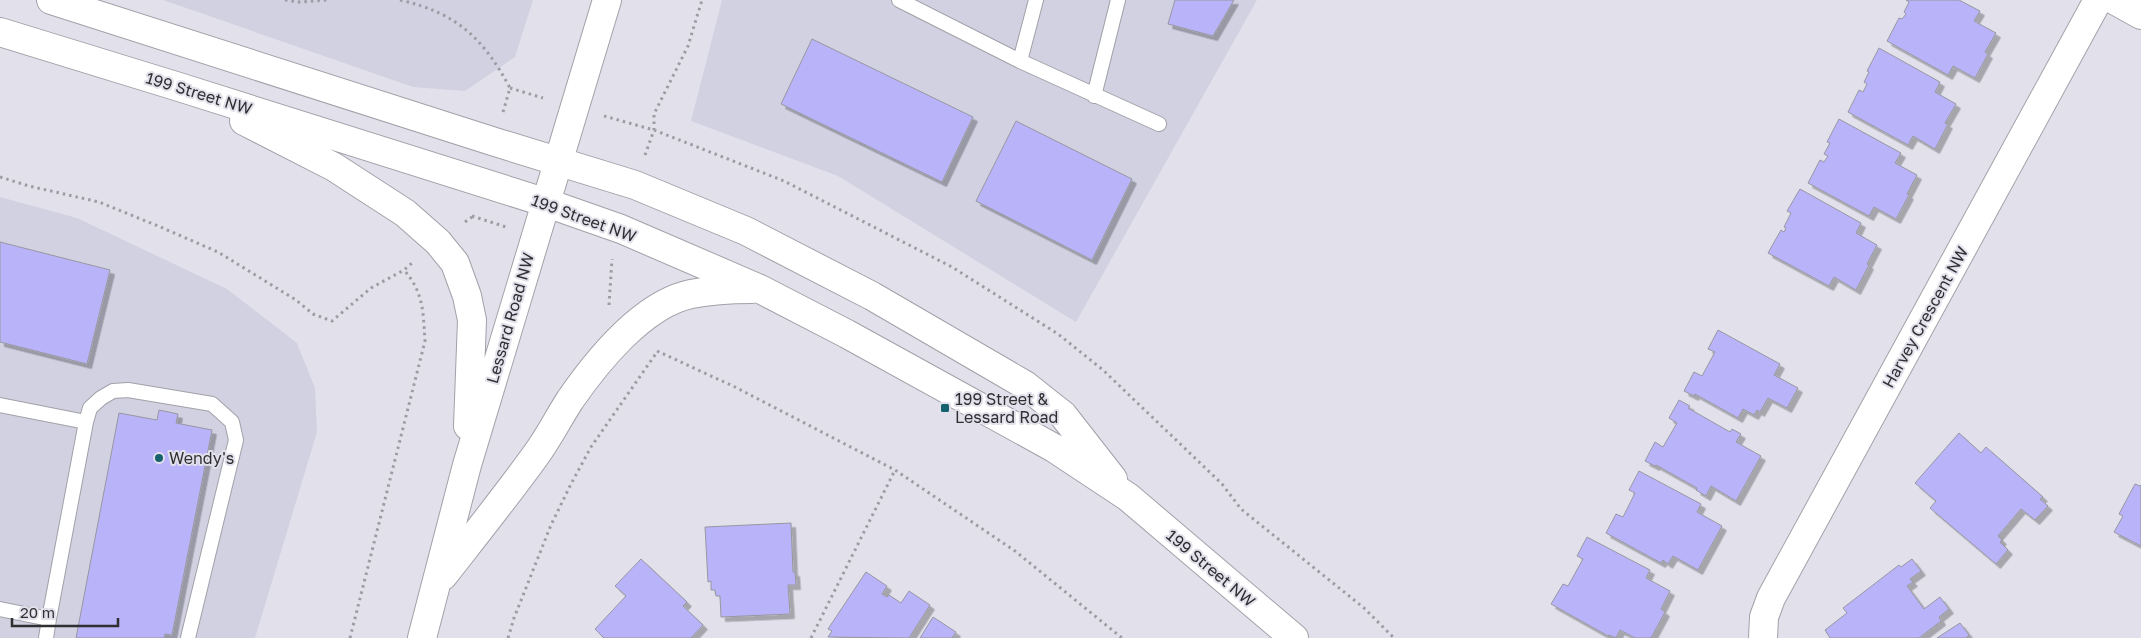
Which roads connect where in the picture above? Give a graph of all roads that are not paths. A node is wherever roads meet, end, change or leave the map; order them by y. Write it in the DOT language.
graph roads {
  1 [pos="51,0"];
  2 [pos="606,0"];
  3 [pos="898,0"];
  4 [pos="1036,0"];
  5 [pos="1118,0"];
  6 [pos="2098,0"];
  7 [pos="2114,0"];
  8 [pos="2141,15"];
  9 [pos="0,32"];
  10 [pos="1020,61"];
  11 [pos="179,86"];
  12 [pos="1094,96"];
  13 [pos="1159,124"];
  14 [pos="557,160"];
  15 [pos="544,202"];
  16 [pos="760,289"];
  17 [pos="0,405"];
  18 [pos="86,422"];
  19 [pos="467,465"];
  20 [pos="1128,497"];
  21 [pos="436,585"];
  22 [pos="0,609"];
  23 [pos="49,619"];
  24 [pos="46,638"];
  25 [pos="188,638"];
  26 [pos="422,638"];
  27 [pos="1294,638"];
  28 [pos="1763,638"];
  1 -- 14 [label="main road, 199 Street NW"];
  2 -- 14 [label="main road, Lessard Road NW"];
  3 -- 10 [label="lane"];
  4 -- 10 [label="lane"];
  5 -- 12 [label="lane"];
  6 -- 28 [label="main road, Harvey Crescent NW"];
  7 -- 8 [label="main road"];
  9 -- 11 [label="main road, 199 Street NW"];
  10 -- 12 [label="lane"];
  11 -- 15 [label="main road, 199 Street NW"];
  11 -- 19 [label="main road"];
  12 -- 13 [label="lane"];
  14 -- 15 [label="main road, Lessard Road NW"];
  14 -- 20 [label="main road, 199 Street NW"];
  15 -- 16 [label="main road, 199 Street NW"];
  15 -- 19 [label="main road, Lessard Road NW"];
  16 -- 20 [label="main road, 199 Street NW"];
  16 -- 21 [label="main road"];
  17 -- 18 [label="lane"];
  18 -- 23 [label="lane"];
  18 -- 25 [label="lane"];
  19 -- 21 [label="main road, Lessard Road NW"];
  20 -- 27 [label="main road, 199 Street NW"];
  21 -- 26 [label="main road, Lessard Road NW"];
  22 -- 23 [label="lane"];
  23 -- 24 [label="lane"];
}
